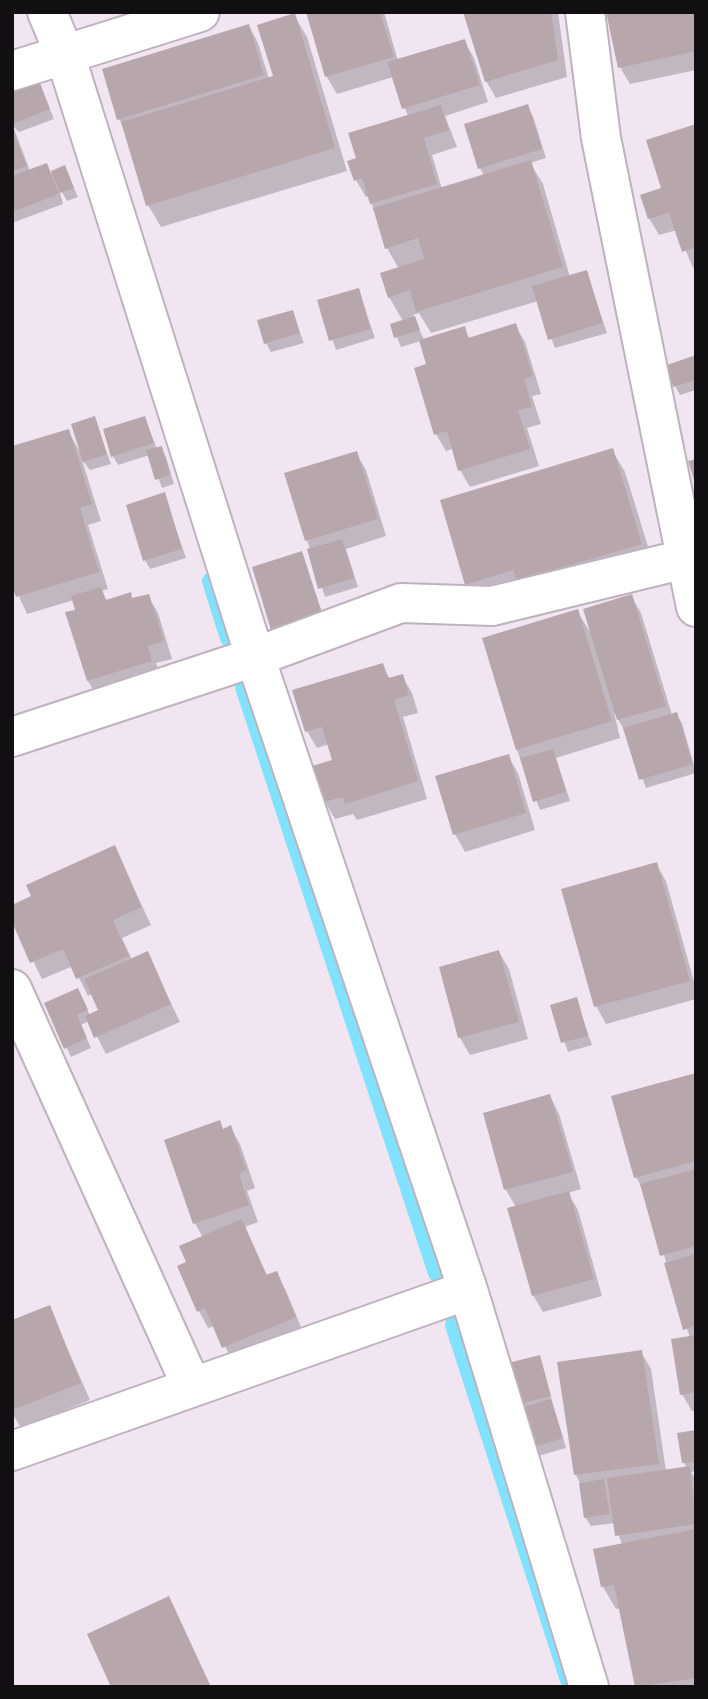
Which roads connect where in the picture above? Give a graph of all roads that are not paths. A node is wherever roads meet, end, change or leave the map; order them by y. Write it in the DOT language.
graph roads {
  1 [pos="47,12"];
  2 [pos="200,12"];
  3 [pos="585,12"];
  4 [pos="65,55"];
  5 [pos="12,71"];
  6 [pos="685,559"];
  7 [pos="696,607"];
  8 [pos="255,657"];
  9 [pos="12,737"];
  10 [pos="12,989"];
  11 [pos="468,1290"];
  12 [pos="192,1387"];
  13 [pos="12,1451"];
  14 [pos="589,1687"];
  1 -- 4 [label="street"];
  2 -- 4 [label="street"];
  3 -- 6 [label="street"];
  4 -- 5 [label="street"];
  4 -- 8 [label="street"];
  6 -- 7 [label="street"];
  6 -- 8 [label="street"];
  8 -- 9 [label="street"];
  8 -- 11 [label="street"];
  10 -- 12 [label="street"];
  11 -- 12 [label="street"];
  11 -- 14 [label="street"];
  12 -- 13 [label="street"];
}
